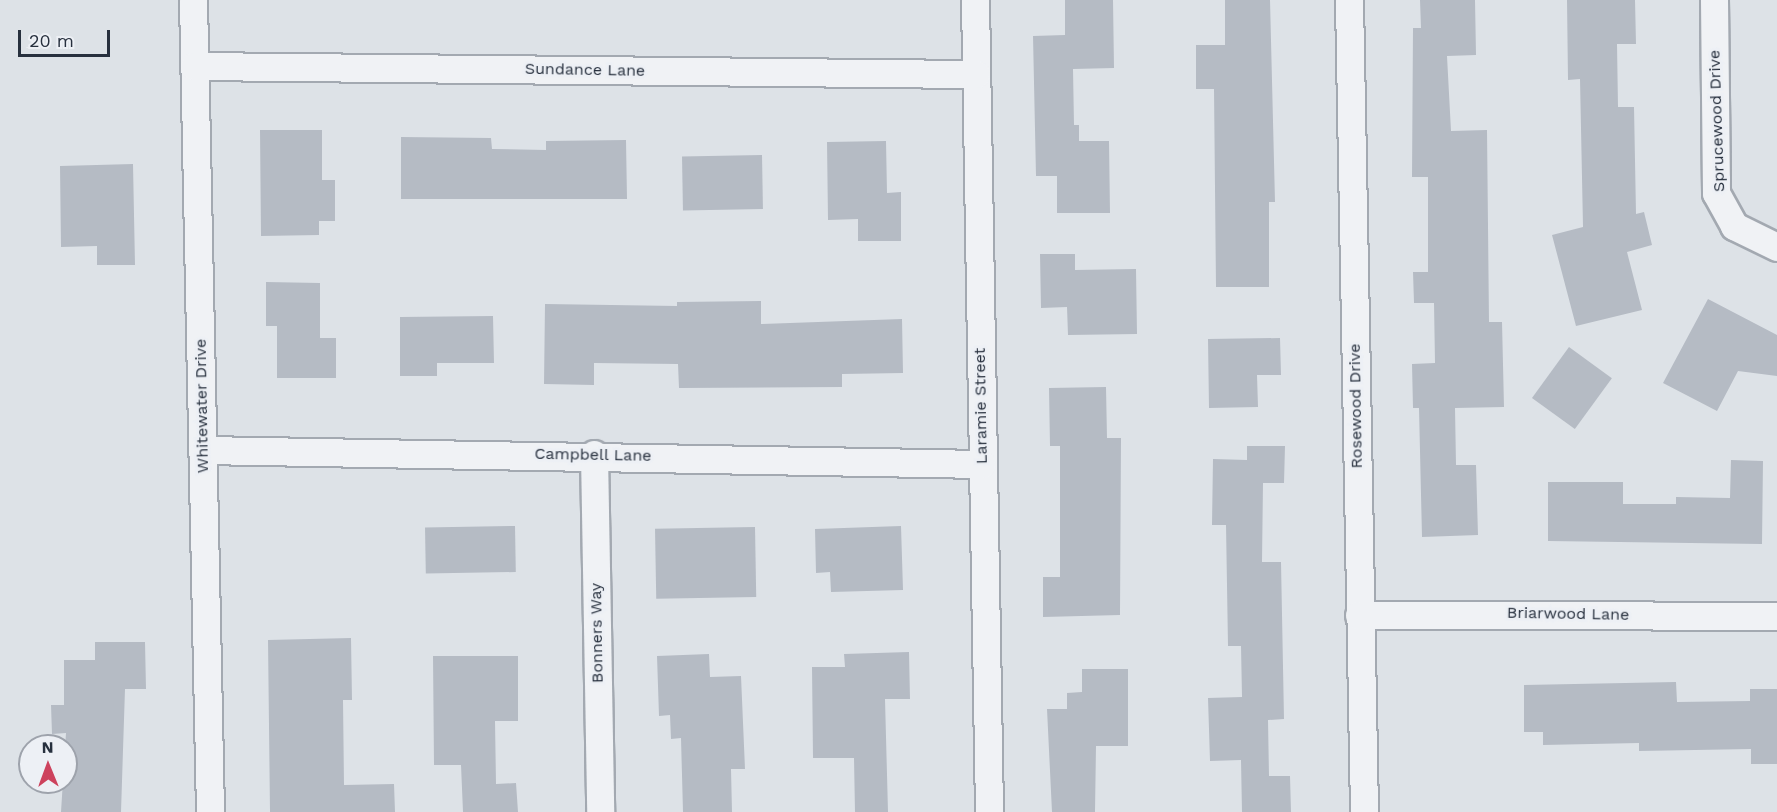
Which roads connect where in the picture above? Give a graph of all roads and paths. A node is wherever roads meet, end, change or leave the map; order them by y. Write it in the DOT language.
graph roads {
  1 [pos="193,0"];
  2 [pos="975,0"];
  3 [pos="1349,0"];
  4 [pos="1714,0"];
  5 [pos="194,66"];
  6 [pos="976,74"];
  7 [pos="1777,246"];
  8 [pos="203,450"];
  9 [pos="594,454"];
  10 [pos="982,464"];
  11 [pos="1359,615"];
  12 [pos="1777,616"];
  13 [pos="210,812"];
  14 [pos="600,812"];
  15 [pos="989,812"];
  16 [pos="1364,812"];
  1 -- 5 [label="street, Whitewater Drive"];
  2 -- 6 [label="street, Laramie Street"];
  3 -- 11 [label="street, Rosewood Drive"];
  4 -- 7 [label="street, Sprucewood Drive"];
  5 -- 6 [label="street, Sundance Lane"];
  5 -- 8 [label="street, Whitewater Drive"];
  6 -- 10 [label="street, Laramie Street"];
  8 -- 9 [label="street, Campbell Lane"];
  8 -- 13 [label="street, Whitewater Drive"];
  9 -- 10 [label="street, Campbell Lane"];
  9 -- 14 [label="street, Bonners Way"];
  10 -- 15 [label="street, Laramie Street"];
  11 -- 12 [label="street, Briarwood Lane"];
  11 -- 16 [label="street, Rosewood Drive"];
}
